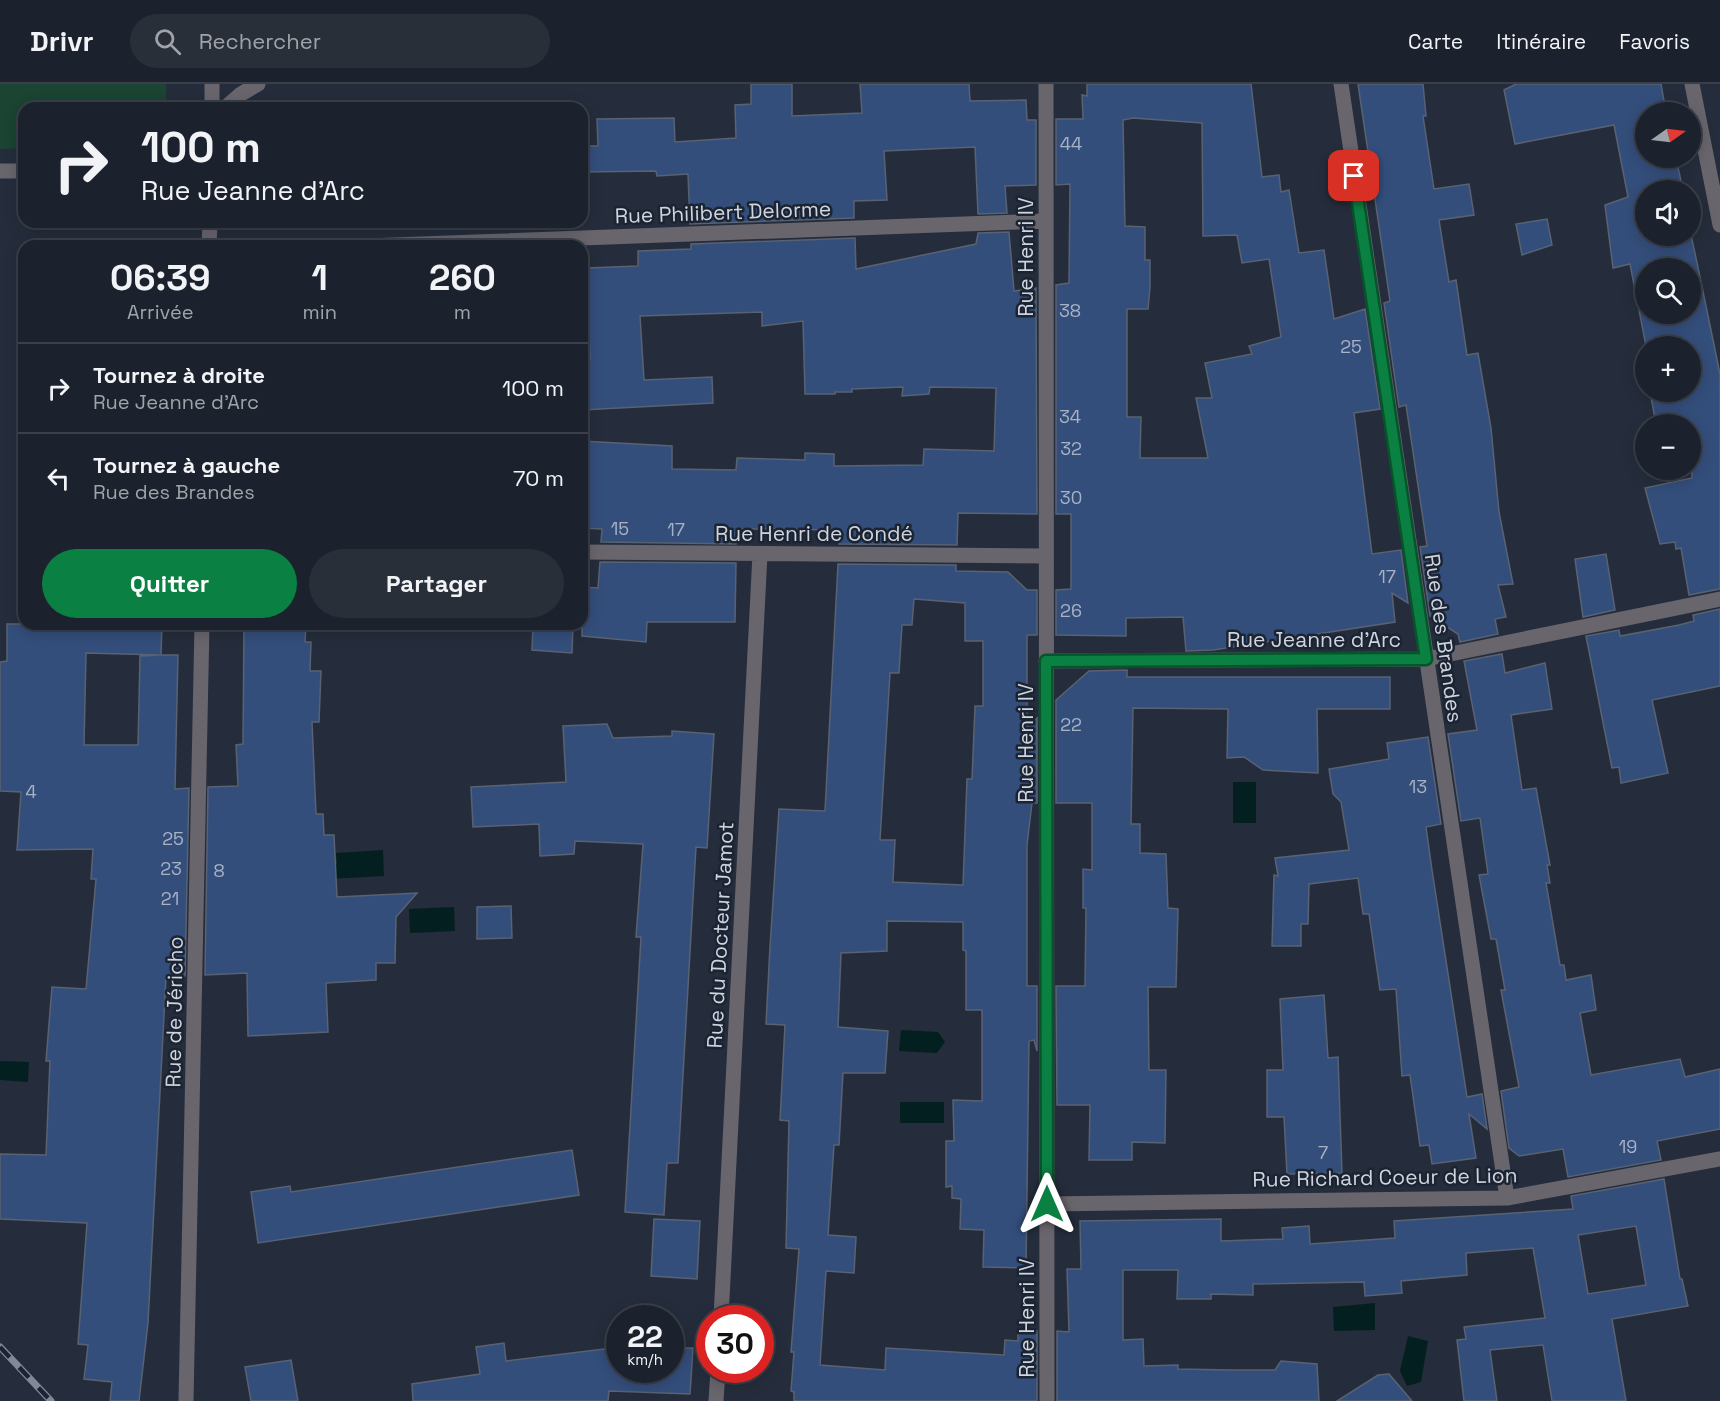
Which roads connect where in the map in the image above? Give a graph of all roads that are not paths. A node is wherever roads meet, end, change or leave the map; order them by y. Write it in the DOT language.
graph roads {
  1 [pos="212,84"];
  2 [pos="258,84"];
  3 [pos="1046,84"];
  4 [pos="1341,84"];
  5 [pos="1692,84"];
  6 [pos="212,102"];
  7 [pos="232,102"];
  8 [pos="0,171"];
  9 [pos="18,171"];
  10 [pos="1046,221"];
  11 [pos="1720,225"];
  12 [pos="529,240"];
  13 [pos="588,552"];
  14 [pos="760,554"];
  15 [pos="1046,555"];
  16 [pos="1720,599"];
  17 [pos="202,630"];
  18 [pos="1426,659"];
  19 [pos="1046,661"];
  20 [pos="1720,1159"];
  21 [pos="1507,1198"];
  22 [pos="1047,1204"];
  23 [pos="722,1305"];
  24 [pos="717,1383"];
  25 [pos="186,1401"];
  26 [pos="716,1401"];
  27 [pos="1047,1401"];
  1 -- 6 [label="street"];
  2 -- 7 [label="street"];
  3 -- 10 [label="street, Rue Henri IV"];
  4 -- 18 [label="street, Rue des Brandes"];
  5 -- 11 [label="street"];
  8 -- 9 [label="street"];
  10 -- 12 [label="street, Rue Philibert Delorme"];
  10 -- 15 [label="street, Rue Henri IV"];
  13 -- 14 [label="street, Rue Henri de Condé"];
  14 -- 15 [label="street, Rue Henri de Condé"];
  14 -- 23 [label="street, Rue du Docteur Jamot"];
  15 -- 19 [label="street, Rue Henri IV"];
  16 -- 18 [label="street, Rue Jeanne d'Arc"];
  17 -- 25 [label="street, Rue de Jéricho"];
  18 -- 19 [label="street, Rue Jeanne d'Arc"];
  18 -- 21 [label="street, Rue des Brandes"];
  19 -- 22 [label="street, Rue Henri IV"];
  20 -- 21 [label="street, Rue Richard Coeur de Lion"];
  21 -- 22 [label="street, Rue Richard Coeur de Lion"];
  22 -- 27 [label="street, Rue Henri IV"];
  24 -- 26 [label="street"];
}
